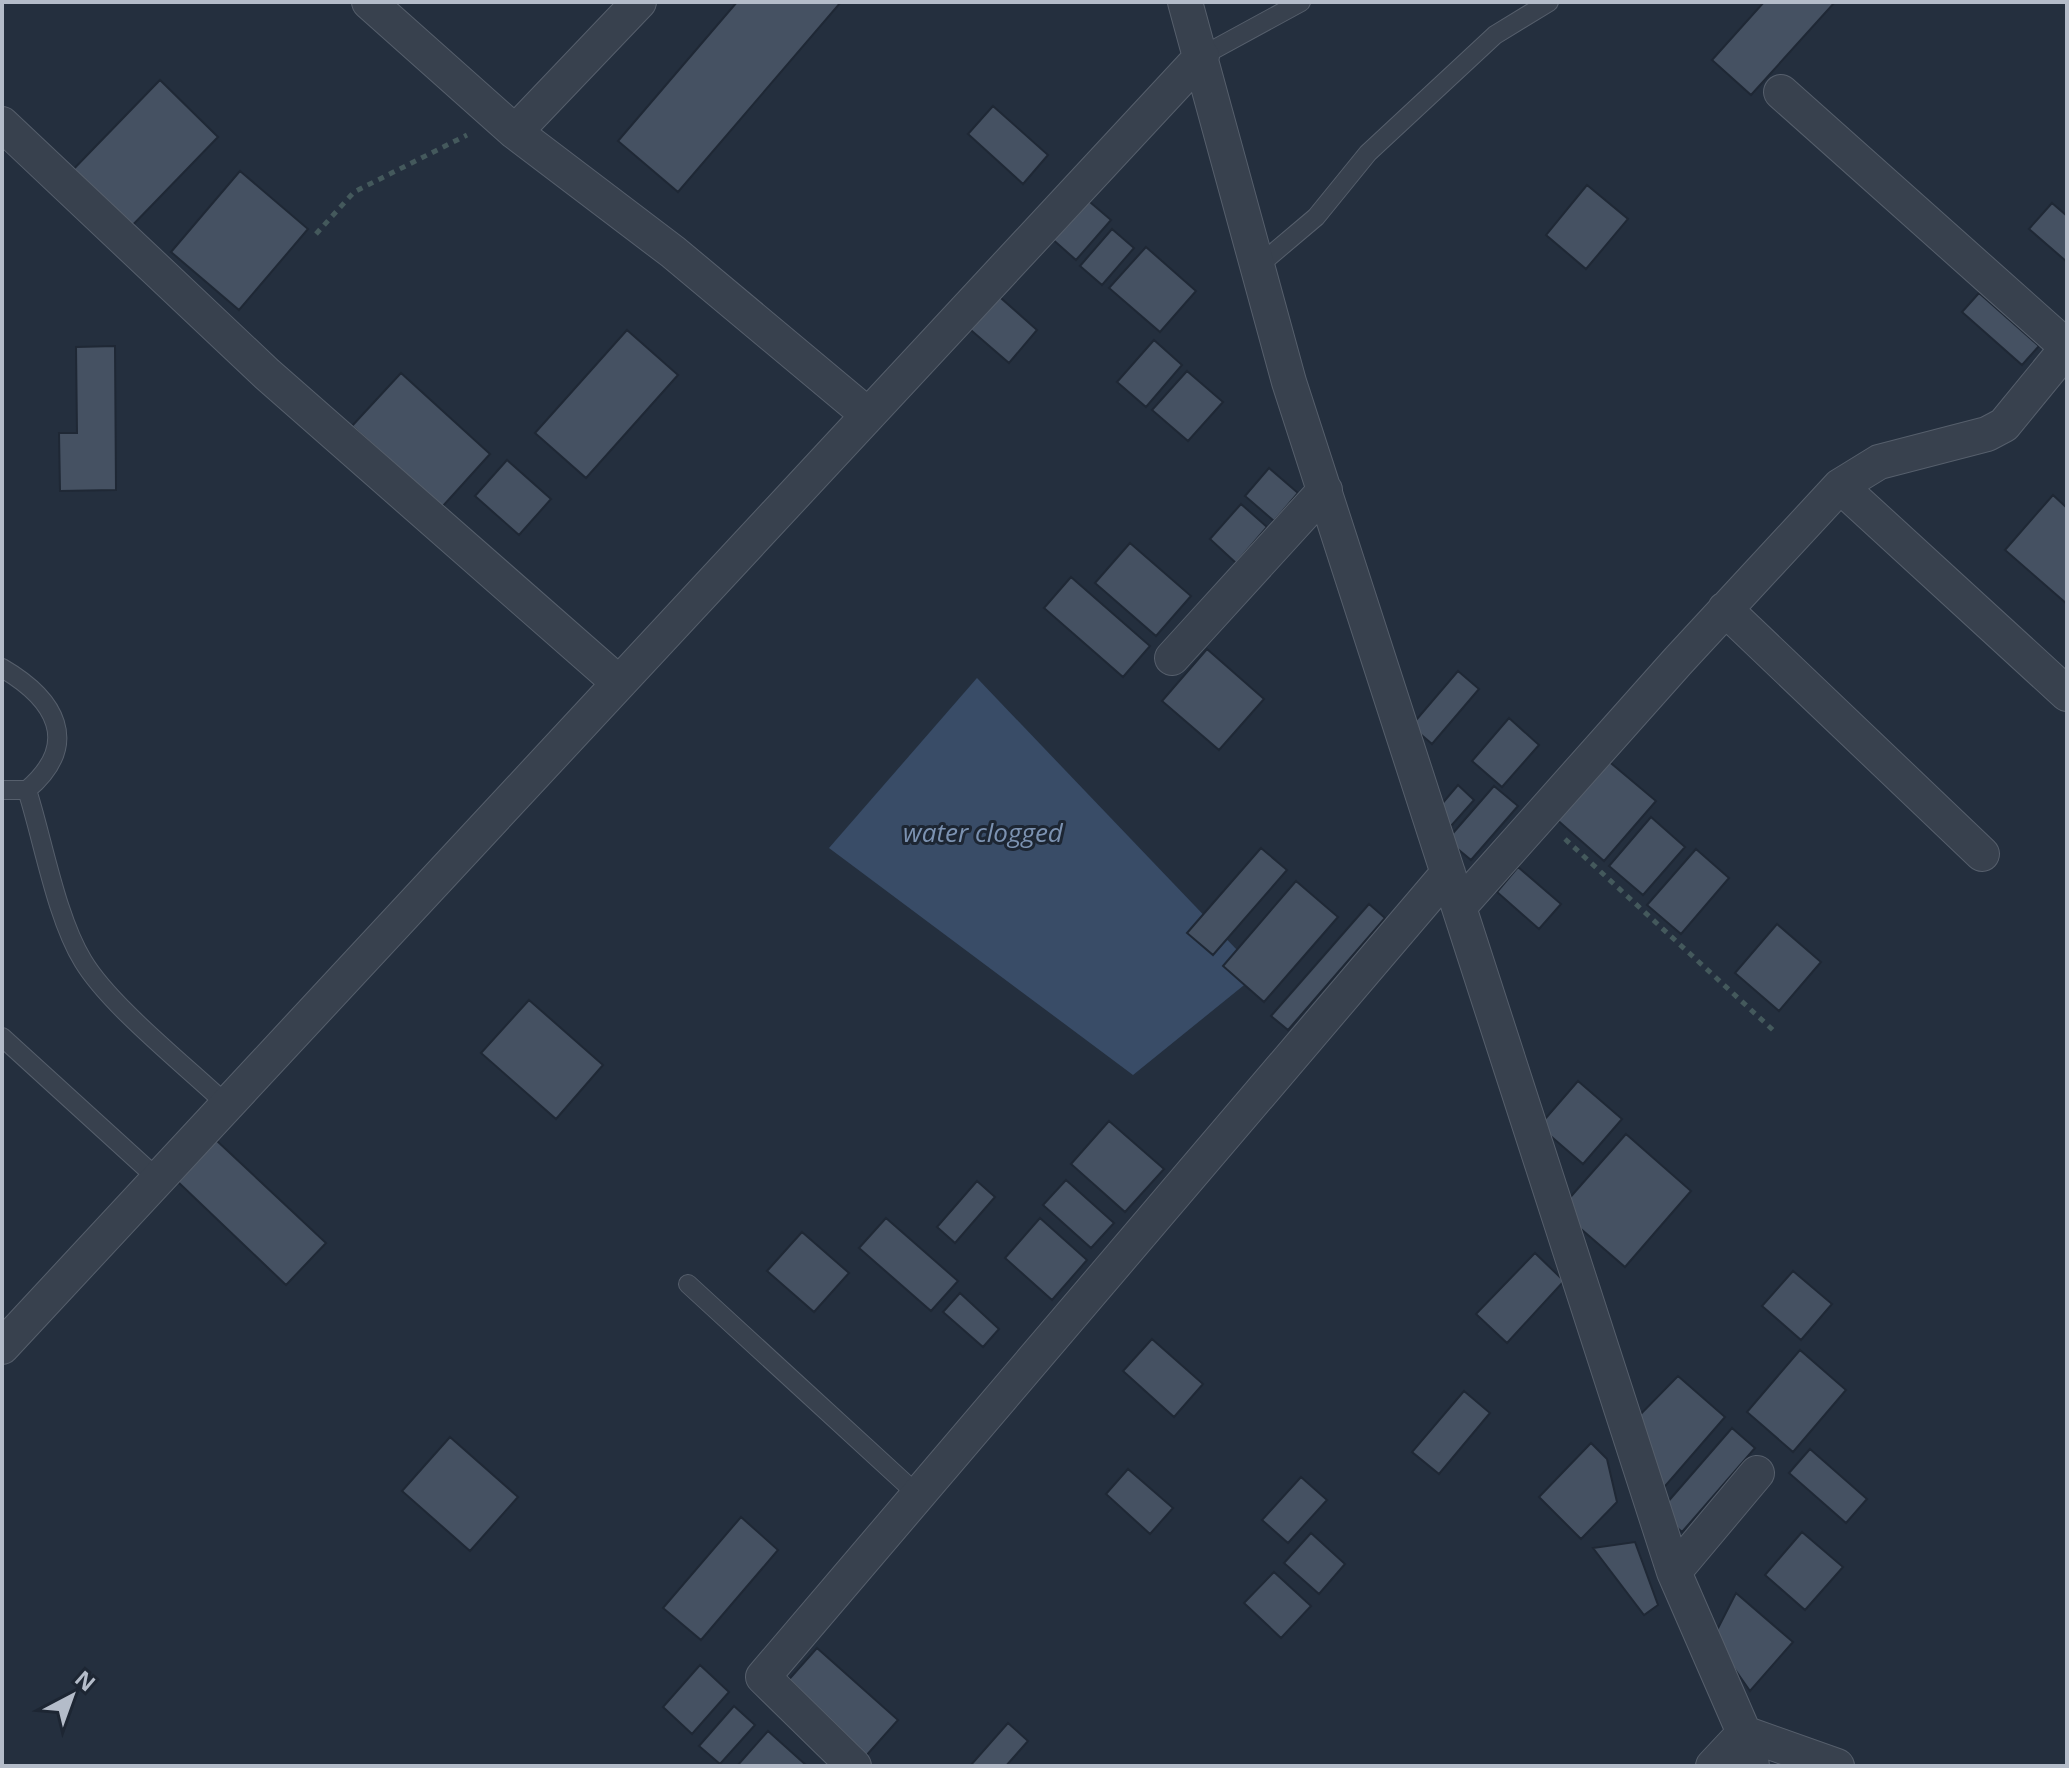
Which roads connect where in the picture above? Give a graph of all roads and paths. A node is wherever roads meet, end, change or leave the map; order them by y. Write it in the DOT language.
graph roads {
  1 [pos="369,2"];
  2 [pos="639,2"];
  3 [pos="1185,2"];
  4 [pos="1301,2"];
  5 [pos="1549,2"];
  6 [pos="1202,56"];
  7 [pos="1781,92"];
  8 [pos="2,124"];
  9 [pos="508,125"];
  10 [pos="316,234"];
  11 [pos="1258,266"];
  12 [pos="2065,355"];
  13 [pos="868,415"];
  14 [pos="1840,486"];
  15 [pos="1325,490"];
  16 [pos="1725,609"];
  17 [pos="1172,658"];
  18 [pos="2,668"];
  19 [pos="619,683"];
  20 [pos="2067,694"];
  21 [pos="2,790"];
  22 [pos="27,790"];
  23 [pos="1541,817"];
  24 [pos="1982,854"];
  25 [pos="1448,873"];
  26 [pos="1459,907"];
  27 [pos="1774,1031"];
  28 [pos="2,1037"];
  29 [pos="227,1105"];
  30 [pos="158,1179"];
  31 [pos="688,1284"];
  32 [pos="2,1347"];
  33 [pos="1757,1473"];
  34 [pos="918,1495"];
  35 [pos="1674,1572"];
  36 [pos="1744,1733"];
  37 [pos="854,1766"];
  38 [pos="1713,1766"];
  39 [pos="1752,1766"];
  40 [pos="1837,1766"];
  1 -- 9 [label="street"];
  2 -- 9 [label="street"];
  3 -- 6 [label="street"];
  4 -- 6 [label="lane"];
  5 -- 11 [label="lane"];
  6 -- 11 [label="street"];
  6 -- 13 [label="street"];
  7 -- 12 [label="street"];
  8 -- 19 [label="street"];
  9 -- 10 [label="path"];
  9 -- 13 [label="street"];
  11 -- 15 [label="street"];
  12 -- 14 [label="street"];
  13 -- 19 [label="street"];
  14 -- 16 [label="street"];
  14 -- 20 [label="street"];
  15 -- 17 [label="street"];
  15 -- 25 [label="street"];
  16 -- 23 [label="street"];
  16 -- 24 [label="street"];
  18 -- 22 [label="lane"];
  19 -- 29 [label="street"];
  21 -- 22 [label="lane"];
  22 -- 29 [label="lane"];
  23 -- 26 [label="street"];
  23 -- 27 [label="path"];
  25 -- 26 [label="street"];
  25 -- 34 [label="street"];
  26 -- 35 [label="street"];
  28 -- 30 [label="lane"];
  29 -- 30 [label="street"];
  30 -- 32 [label="street"];
  31 -- 34 [label="lane"];
  33 -- 35 [label="street"];
  34 -- 37 [label="street"];
  35 -- 36 [label="street"];
  36 -- 38 [label="street"];
  36 -- 39 [label="street"];
  36 -- 40 [label="street"];
}
